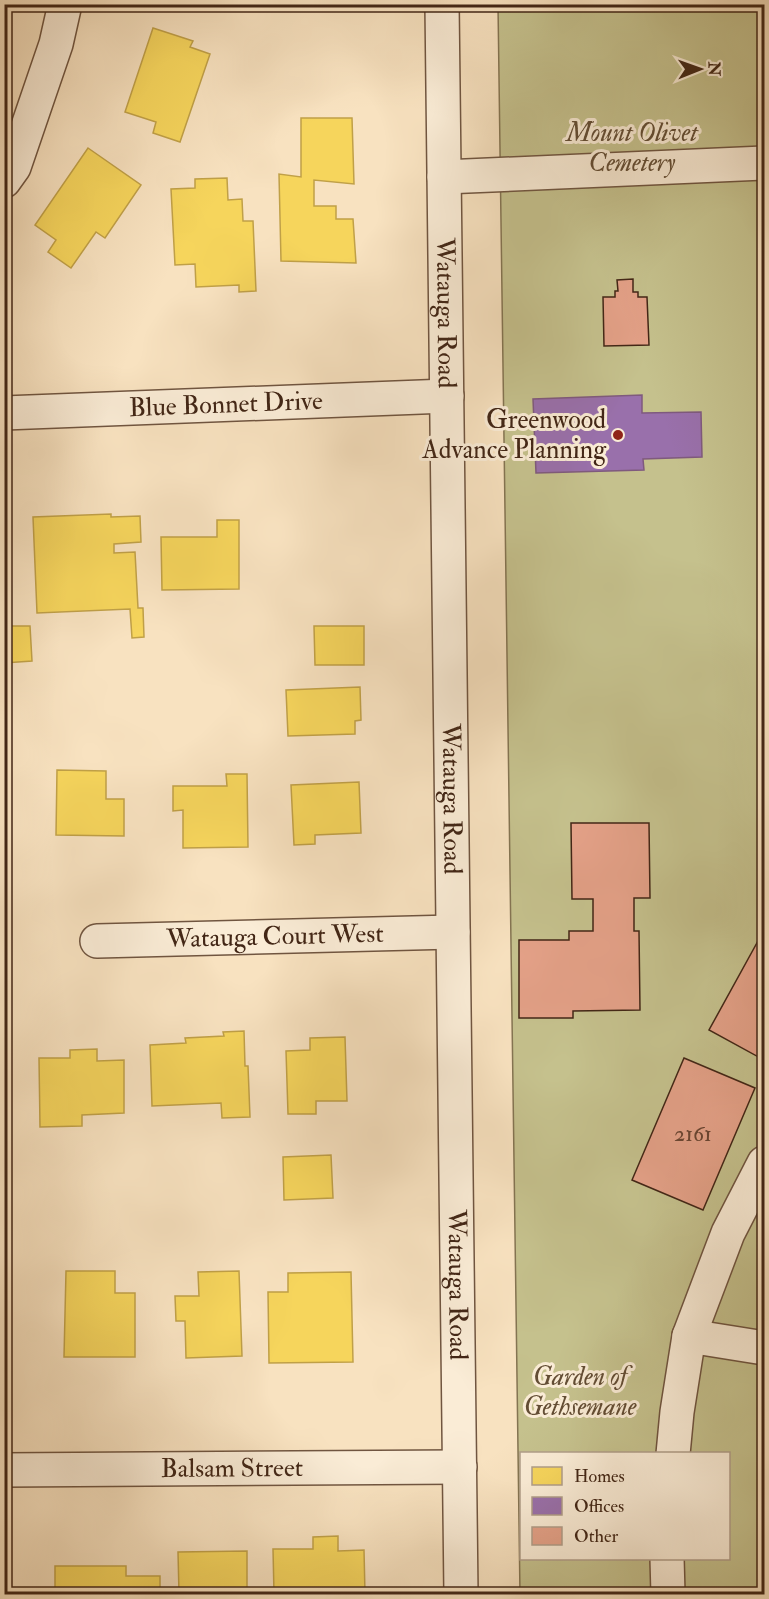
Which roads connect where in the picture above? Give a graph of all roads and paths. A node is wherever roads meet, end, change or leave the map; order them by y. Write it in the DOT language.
graph roads {
  1 [pos="65,4"];
  2 [pos="442,4"];
  3 [pos="765,163"];
  4 [pos="444,177"];
  5 [pos="4,181"];
  6 [pos="447,396"];
  7 [pos="4,413"];
  8 [pos="453,932"];
  9 [pos="97,941"];
  10 [pos="765,1163"];
  11 [pos="689,1336"];
  12 [pos="765,1348"];
  13 [pos="673,1452"];
  14 [pos="460,1467"];
  15 [pos="4,1470"];
  16 [pos="667,1560"];
  17 [pos="462,1594"];
  18 [pos="668,1594"];
  1 -- 5 [label="street"];
  2 -- 4 [label="street, Watauga Road"];
  3 -- 4 [label="street"];
  4 -- 6 [label="street, Watauga Road"];
  6 -- 7 [label="street, Blue Bonnet Drive"];
  6 -- 8 [label="street, Watauga Road"];
  8 -- 9 [label="street, Watauga Court West"];
  8 -- 14 [label="street, Watauga Road"];
  10 -- 11 [label="street"];
  11 -- 12 [label="street"];
  11 -- 13 [label="street"];
  14 -- 15 [label="street, Balsam Street"];
  14 -- 17 [label="street, Watauga Road"];
  16 -- 18 [label="street"];
}
